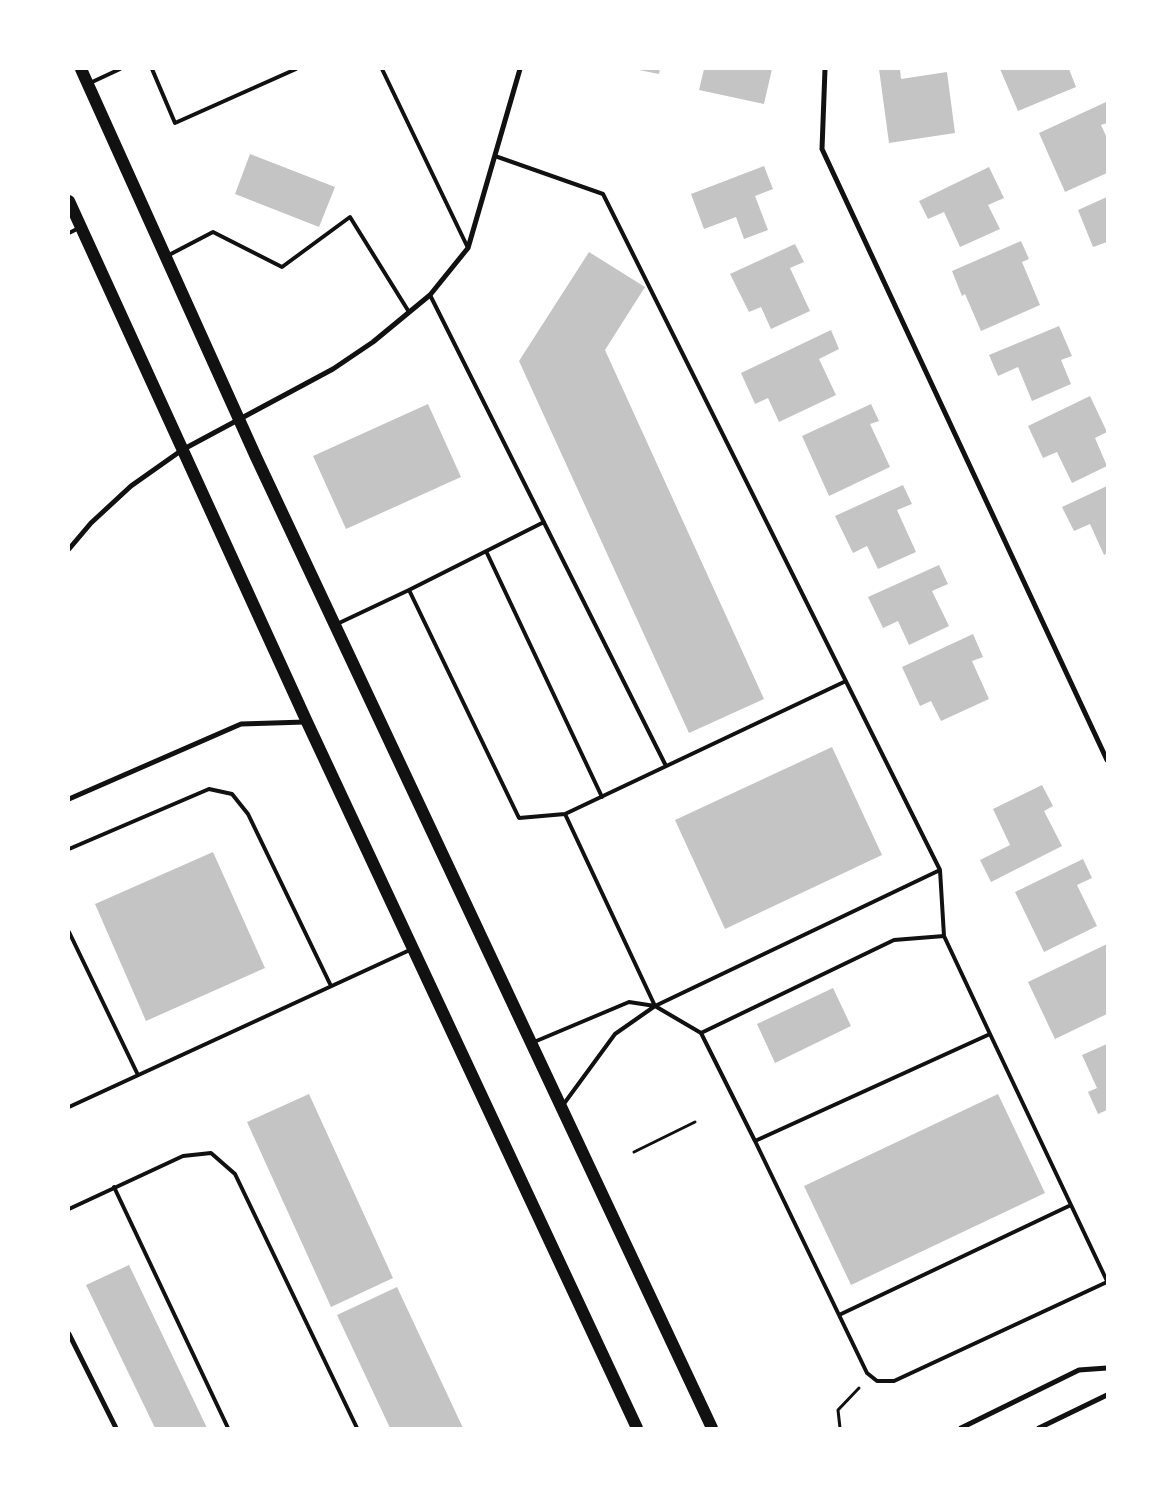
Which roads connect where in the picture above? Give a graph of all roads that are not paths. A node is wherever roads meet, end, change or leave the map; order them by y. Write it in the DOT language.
graph roads {
  1 [pos="81,69"];
  2 [pos="120,69"];
  3 [pos="152,69"];
  4 [pos="296,69"];
  5 [pos="382,69"];
  6 [pos="520,69"];
  7 [pos="825,69"];
  8 [pos="88,84"];
  9 [pos="495,156"];
  10 [pos="69,201"];
  11 [pos="81,227"];
  12 [pos="69,233"];
  13 [pos="468,248"];
  14 [pos="166,256"];
  15 [pos="430,295"];
  16 [pos="410,312"];
  17 [pos="239,418"];
  18 [pos="182,450"];
  19 [pos="544,522"];
  20 [pos="69,549"];
  21 [pos="486,551"];
  22 [pos="409,590"];
  23 [pos="335,625"];
  24 [pos="846,681"];
  25 [pos="307,722"];
  26 [pos="1107,760"];
  27 [pos="666,766"];
  28 [pos="602,797"];
  29 [pos="69,799"];
  30 [pos="565,814"];
  31 [pos="69,849"];
  32 [pos="940,870"];
  33 [pos="69,932"];
  34 [pos="944,936"];
  35 [pos="413,948"];
  36 [pos="331,986"];
  37 [pos="655,1006"];
  38 [pos="701,1033"];
  39 [pos="990,1034"];
  40 [pos="532,1043"];
  41 [pos="138,1075"];
  42 [pos="69,1107"];
  43 [pos="562,1107"];
  44 [pos="755,1141"];
  45 [pos="114,1188"];
  46 [pos="1071,1205"];
  47 [pos="69,1209"];
  48 [pos="1107,1282"];
  49 [pos="839,1315"];
  50 [pos="69,1334"];
  51 [pos="1107,1368"];
  52 [pos="1107,1395"];
  53 [pos="116,1428"];
  54 [pos="228,1428"];
  55 [pos="357,1428"];
  56 [pos="637,1428"];
  57 [pos="712,1428"];
  58 [pos="961,1428"];
  59 [pos="1039,1428"];
  1 -- 8 [label="main road"];
  2 -- 8 [label="lane"];
  3 -- 4 [label="lane"];
  5 -- 13 [label="lane"];
  6 -- 9 [label="street"];
  7 -- 26 [label="street"];
  8 -- 14 [label="main road"];
  9 -- 13 [label="street"];
  9 -- 24 [label="lane"];
  10 -- 11 [label="main road"];
  11 -- 12 [label="lane"];
  11 -- 18 [label="main road"];
  13 -- 15 [label="street"];
  14 -- 16 [label="lane"];
  14 -- 17 [label="main road"];
  15 -- 16 [label="street"];
  15 -- 19 [label="lane"];
  16 -- 17 [label="street"];
  17 -- 18 [label="street"];
  17 -- 23 [label="main road"];
  18 -- 20 [label="street"];
  18 -- 25 [label="main road"];
  19 -- 21 [label="lane"];
  19 -- 27 [label="lane"];
  21 -- 22 [label="lane"];
  21 -- 28 [label="lane"];
  22 -- 23 [label="lane"];
  22 -- 30 [label="lane"];
  23 -- 40 [label="main road"];
  24 -- 27 [label="lane"];
  24 -- 32 [label="lane"];
  25 -- 29 [label="street"];
  25 -- 35 [label="main road"];
  27 -- 28 [label="lane"];
  28 -- 30 [label="lane"];
  30 -- 37 [label="lane"];
  31 -- 36 [label="lane"];
  32 -- 34 [label="lane"];
  32 -- 37 [label="lane"];
  33 -- 41 [label="lane"];
  34 -- 38 [label="lane"];
  34 -- 39 [label="lane"];
  35 -- 36 [label="lane"];
  35 -- 56 [label="main road"];
  36 -- 41 [label="lane"];
  37 -- 38 [label="lane"];
  37 -- 40 [label="lane"];
  37 -- 43 [label="lane"];
  38 -- 44 [label="lane"];
  39 -- 44 [label="lane"];
  39 -- 46 [label="lane"];
  40 -- 43 [label="main road"];
  41 -- 42 [label="lane"];
  43 -- 57 [label="main road"];
  44 -- 49 [label="lane"];
  45 -- 47 [label="lane"];
  45 -- 54 [label="lane"];
  45 -- 55 [label="lane"];
  46 -- 48 [label="lane"];
  46 -- 49 [label="lane"];
  48 -- 49 [label="lane"];
  50 -- 53 [label="street"];
  51 -- 58 [label="street"];
  52 -- 59 [label="street"];
}
